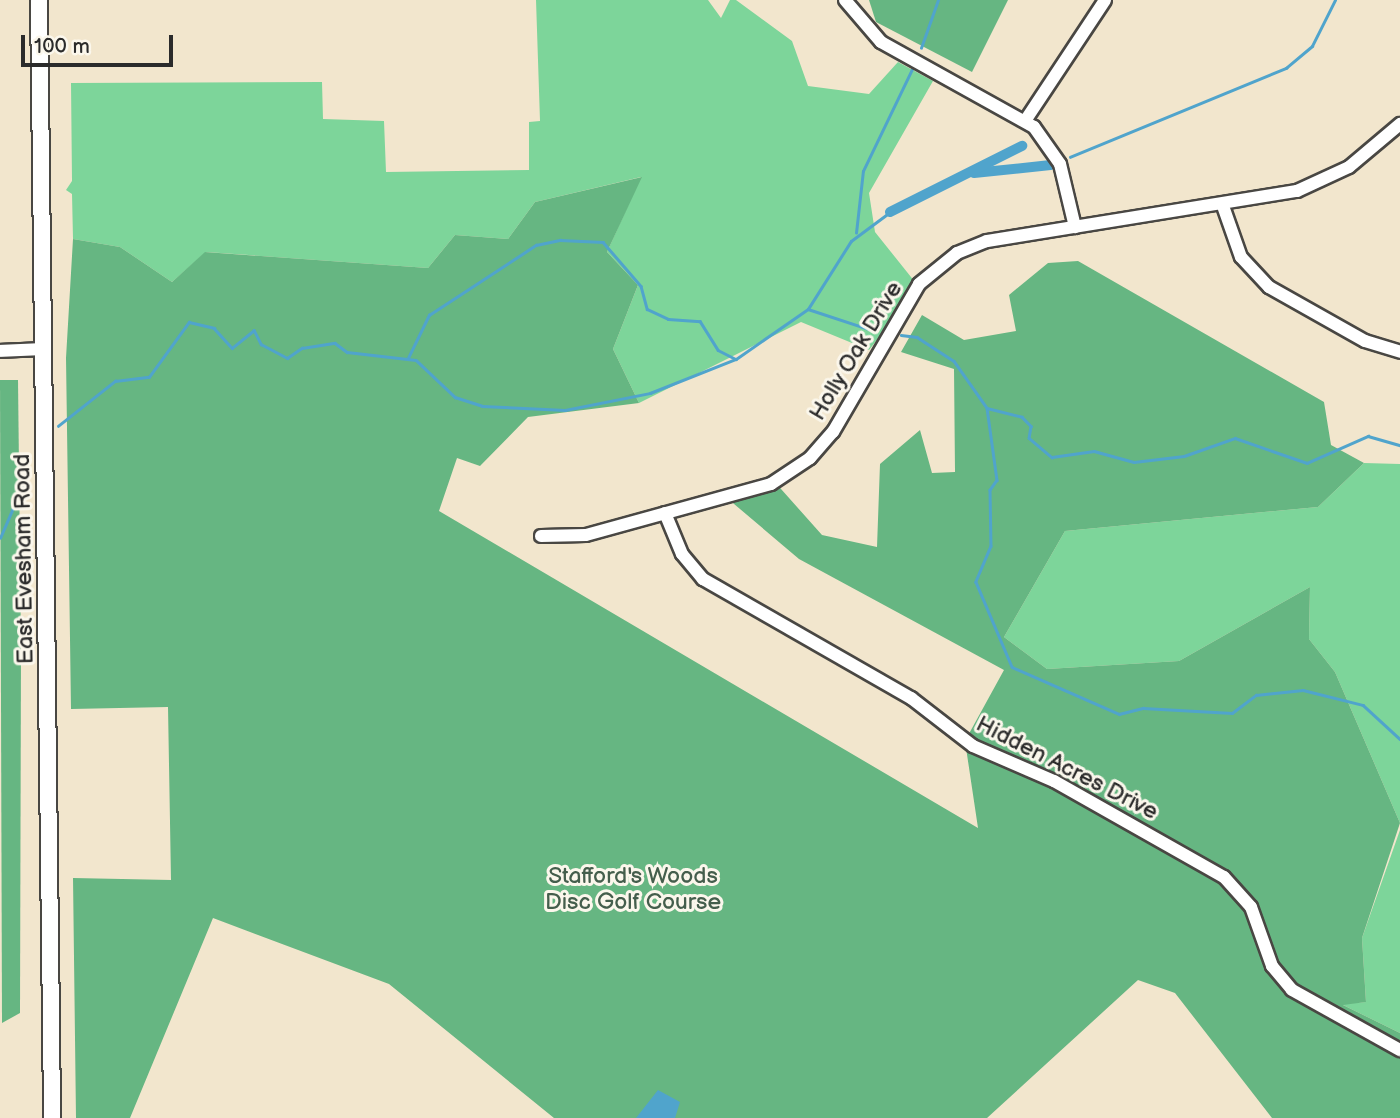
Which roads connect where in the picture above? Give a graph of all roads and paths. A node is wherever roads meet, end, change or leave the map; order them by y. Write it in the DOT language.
graph roads {
  1 [pos="39,0"];
  2 [pos="845,0"];
  3 [pos="1105,0"];
  4 [pos="1025,121"];
  5 [pos="1400,124"];
  6 [pos="1223,205"];
  7 [pos="1074,227"];
  8 [pos="43,349"];
  9 [pos="0,351"];
  10 [pos="1400,352"];
  11 [pos="665,513"];
  12 [pos="541,536"];
  13 [pos="1400,1050"];
  14 [pos="52,1118"];
  1 -- 8 [label="main road, East Evesham Road"];
  2 -- 4 [label="street"];
  3 -- 4 [label="street"];
  4 -- 7 [label="street"];
  5 -- 6 [label="street, Holly Oak Drive"];
  6 -- 7 [label="street, Holly Oak Drive"];
  6 -- 10 [label="street"];
  7 -- 11 [label="street, Holly Oak Drive"];
  8 -- 9 [label="street"];
  8 -- 14 [label="main road, East Evesham Road"];
  11 -- 12 [label="street, Holly Oak Drive"];
  11 -- 13 [label="street, Hidden Acres Drive"];
}
